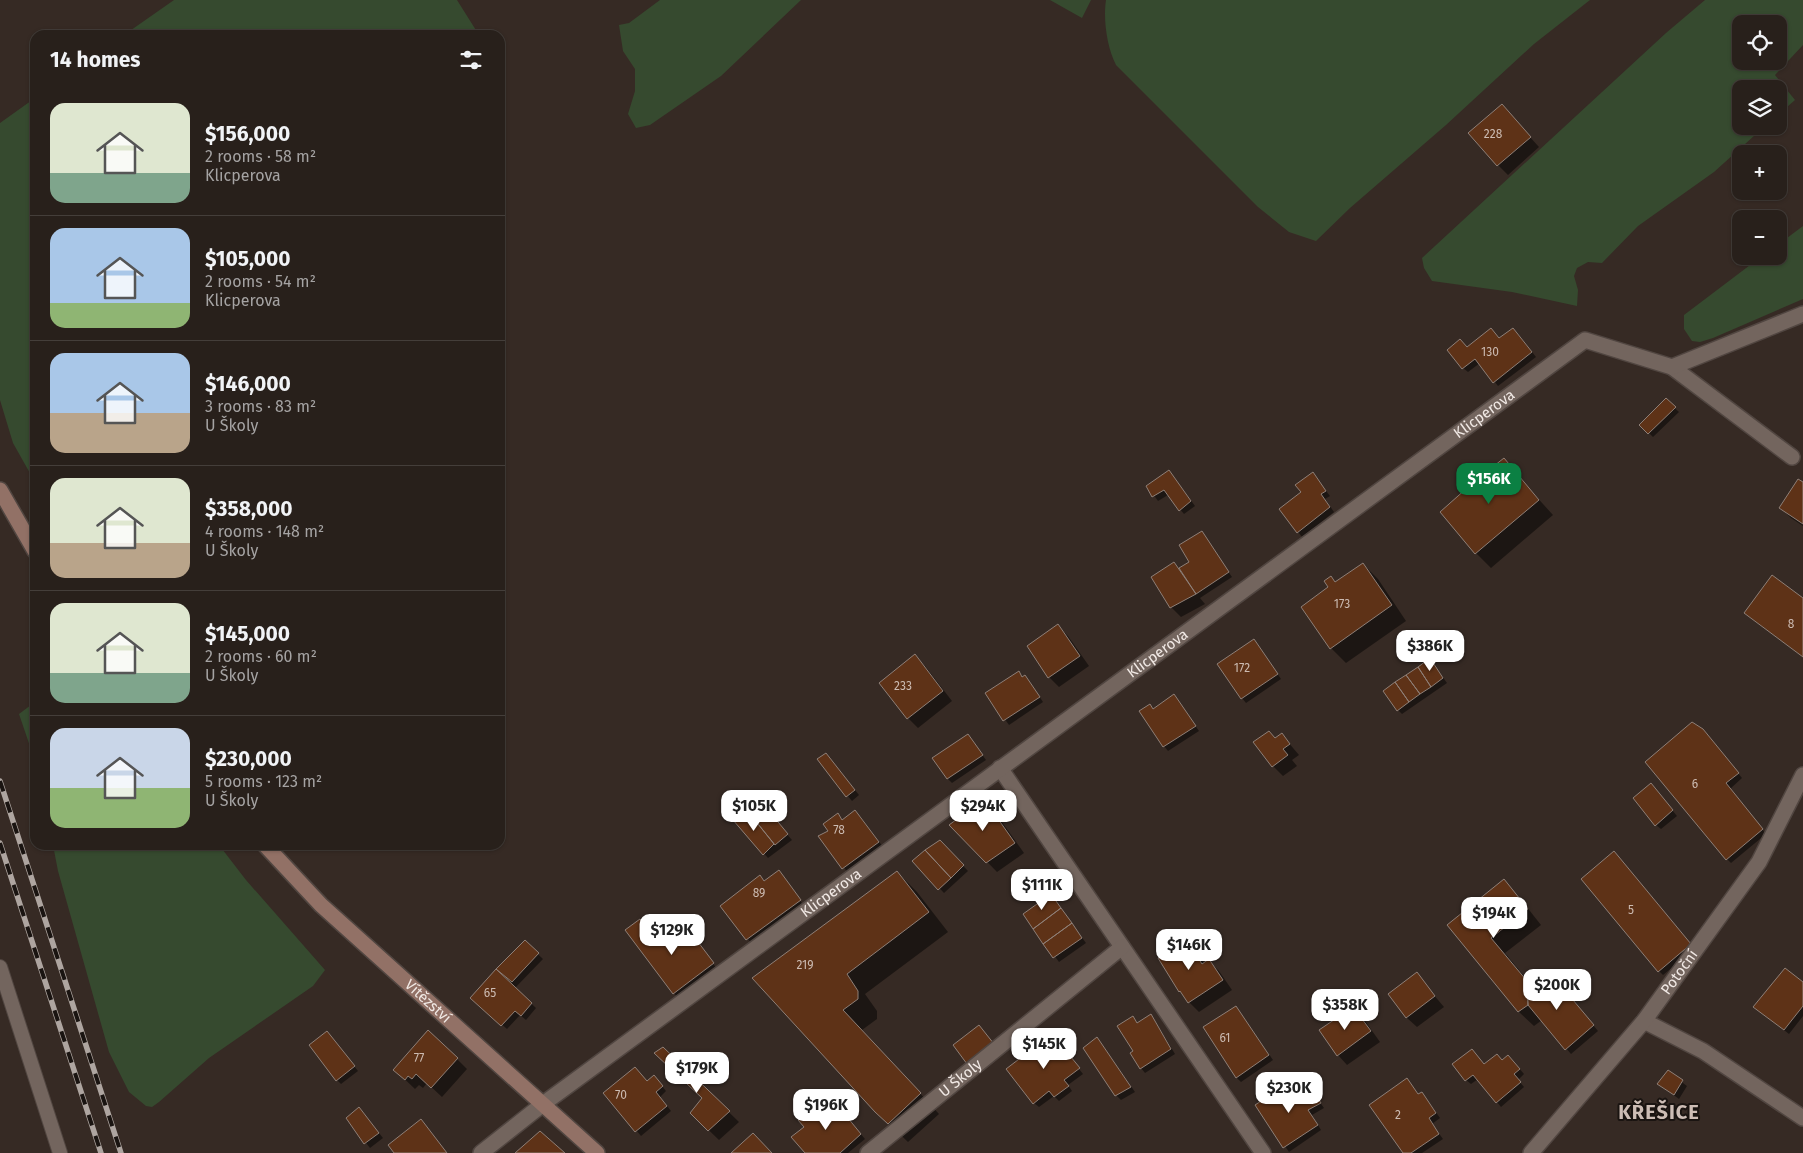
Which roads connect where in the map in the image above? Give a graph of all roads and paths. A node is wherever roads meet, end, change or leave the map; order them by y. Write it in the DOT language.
graph roads {
  1 [pos="1803,314"];
  2 [pos="1672,367"];
  3 [pos="1792,456"];
  4 [pos="0,490"];
  5 [pos="30,542"];
  6 [pos="1000,768"];
  7 [pos="1803,775"];
  8 [pos="270,850"];
  9 [pos="1122,947"];
  10 [pos="0,967"];
  11 [pos="1644,1021"];
  12 [pos="543,1104"];
  13 [pos="1803,1118"];
  14 [pos="60,1153"];
  15 [pos="481,1153"];
  16 [pos="597,1153"];
  17 [pos="868,1153"];
  18 [pos="1263,1153"];
  19 [pos="1531,1153"];
  1 -- 2 [label="street"];
  2 -- 3 [label="street"];
  2 -- 6 [label="street, Klicperova"];
  4 -- 5 [label="main road"];
  6 -- 9 [label="street"];
  6 -- 12 [label="street, Klicperova"];
  7 -- 11 [label="street, Potoční"];
  8 -- 12 [label="main road, Vítězství"];
  9 -- 17 [label="street, U Školy"];
  9 -- 18 [label="street"];
  10 -- 14 [label="lane"];
  11 -- 13 [label="street"];
  11 -- 19 [label="street, Potoční"];
  12 -- 15 [label="street, Klicperova"];
  12 -- 16 [label="main road, Vítězství"];
}
